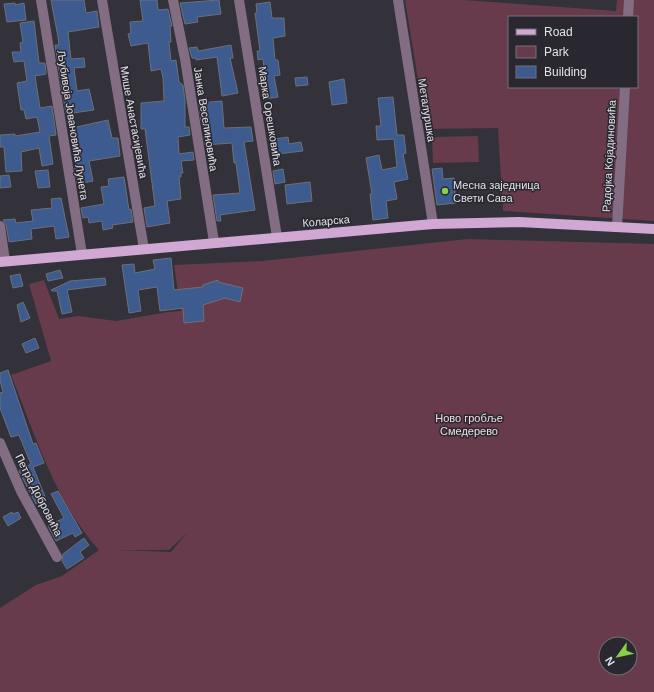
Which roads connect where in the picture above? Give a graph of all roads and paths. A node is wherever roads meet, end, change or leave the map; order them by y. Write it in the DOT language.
graph roads {
  1 [pos="41,0"];
  2 [pos="102,0"];
  3 [pos="173,0"];
  4 [pos="239,0"];
  5 [pos="398,0"];
  6 [pos="629,0"];
  7 [pos="628,16"];
  8 [pos="625,88"];
  9 [pos="433,224"];
  10 [pos="0,226"];
  11 [pos="617,227"];
  12 [pos="654,229"];
  13 [pos="277,237"];
  14 [pos="214,242"];
  15 [pos="144,248"];
  16 [pos="82,254"];
  17 [pos="3,261"];
  18 [pos="0,444"];
  19 [pos="57,557"];
  1 -- 16 [label="street, Љубивоја Јовановића Лунета"];
  2 -- 15 [label="street, Мише Анастасијевића"];
  3 -- 14 [label="street, Јанка Веселиновића"];
  4 -- 13 [label="street, Марка Орешковића"];
  5 -- 9 [label="street, Металуршка"];
  6 -- 7 [label="street"];
  8 -- 11 [label="street, Радојка Којадиновића"];
  9 -- 11 [label="main road, Коларска"];
  9 -- 13 [label="main road, Коларска"];
  10 -- 17 [label="street"];
  11 -- 12 [label="main road, Коларска"];
  13 -- 14 [label="main road, Коларска"];
  14 -- 15 [label="main road, Коларска"];
  15 -- 16 [label="main road, Коларска"];
  16 -- 17 [label="main road, Коларска"];
  18 -- 19 [label="street, Петра Добровића"];
}
